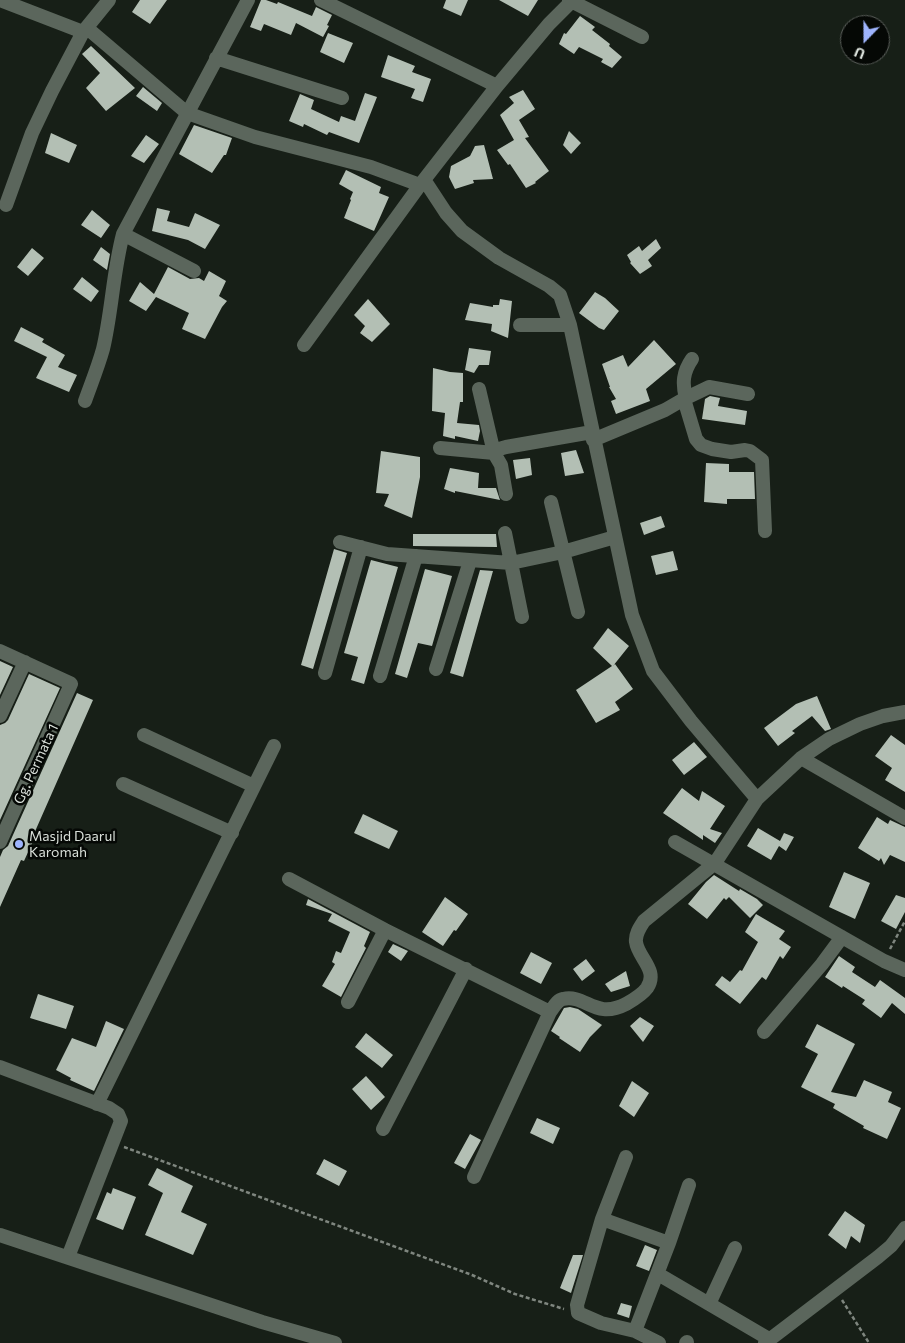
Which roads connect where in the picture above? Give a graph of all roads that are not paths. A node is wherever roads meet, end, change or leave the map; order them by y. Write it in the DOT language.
graph roads {
  1 [pos="0,0"];
  2 [pos="109,0"];
  3 [pos="248,0"];
  4 [pos="322,0"];
  5 [pos="571,0"];
  6 [pos="85,30"];
  7 [pos="642,36"];
  8 [pos="216,58"];
  9 [pos="497,86"];
  10 [pos="342,98"];
  11 [pos="187,112"];
  12 [pos="423,183"];
  13 [pos="6,205"];
  14 [pos="123,234"];
  15 [pos="194,271"];
  16 [pos="520,325"];
  17 [pos="570,325"];
  18 [pos="304,345"];
  19 [pos="692,359"];
  20 [pos="479,389"];
  21 [pos="748,394"];
  22 [pos="685,399"];
  23 [pos="85,401"];
  24 [pos="593,436"];
  25 [pos="440,448"];
  26 [pos="494,453"];
  27 [pos="506,494"];
  28 [pos="551,502"];
  29 [pos="765,531"];
  30 [pos="505,533"];
  31 [pos="615,537"];
  32 [pos="340,542"];
  33 [pos="361,547"];
  34 [pos="563,552"];
  35 [pos="416,556"];
  36 [pos="470,561"];
  37 [pos="511,563"];
  38 [pos="578,612"];
  39 [pos="522,617"];
  40 [pos="0,651"];
  41 [pos="25,662"];
  42 [pos="436,669"];
  43 [pos="324,673"];
  44 [pos="380,676"];
  45 [pos="905,712"];
  46 [pos="0,716"];
  47 [pos="144,735"];
  48 [pos="274,746"];
  49 [pos="801,758"];
  50 [pos="123,784"];
  51 [pos="254,786"];
  52 [pos="757,799"];
  53 [pos="905,818"];
  54 [pos="232,833"];
  55 [pos="1,836"];
  56 [pos="675,842"];
  57 [pos="714,863"];
  58 [pos="289,879"];
  59 [pos="386,930"];
  60 [pos="842,937"];
  61 [pos="466,969"];
  62 [pos="905,970"];
  63 [pos="348,1002"];
  64 [pos="550,1012"];
  65 [pos="764,1032"];
  66 [pos="0,1067"];
  67 [pos="97,1104"];
  68 [pos="383,1129"];
  69 [pos="626,1157"];
  70 [pos="474,1177"];
  71 [pos="689,1185"];
  72 [pos="602,1220"];
  73 [pos="905,1228"];
  74 [pos="0,1235"];
  75 [pos="669,1243"];
  76 [pos="735,1248"];
  77 [pos="68,1258"];
  78 [pos="658,1274"];
  79 [pos="709,1304"];
  80 [pos="635,1331"];
  81 [pos="767,1341"];
  82 [pos="335,1343"];
  83 [pos="659,1343"];
  1 -- 6 [label="street"];
  2 -- 6 [label="street"];
  3 -- 8 [label="street"];
  4 -- 9 [label="street"];
  5 -- 7 [label="street"];
  5 -- 9 [label="street"];
  6 -- 11 [label="street"];
  6 -- 13 [label="street"];
  8 -- 10 [label="street"];
  8 -- 11 [label="street"];
  9 -- 12 [label="street"];
  11 -- 12 [label="street"];
  11 -- 14 [label="street"];
  12 -- 17 [label="street"];
  12 -- 18 [label="street"];
  14 -- 15 [label="street"];
  14 -- 23 [label="street"];
  16 -- 17 [label="street"];
  17 -- 24 [label="street"];
  19 -- 22 [label="street"];
  20 -- 26 [label="street"];
  21 -- 22 [label="street"];
  22 -- 24 [label="street"];
  22 -- 29 [label="street"];
  24 -- 26 [label="street"];
  24 -- 31 [label="street"];
  25 -- 26 [label="street"];
  26 -- 27 [label="street"];
  28 -- 34 [label="street"];
  30 -- 37 [label="street"];
  31 -- 34 [label="street"];
  31 -- 52 [label="street"];
  32 -- 33 [label="street"];
  33 -- 35 [label="street"];
  33 -- 43 [label="street"];
  34 -- 37 [label="street"];
  34 -- 38 [label="street"];
  35 -- 36 [label="street"];
  35 -- 44 [label="street"];
  36 -- 37 [label="street"];
  36 -- 42 [label="street"];
  37 -- 39 [label="street"];
  40 -- 41 [label="street"];
  41 -- 46 [label="street"];
  41 -- 55 [label="street, Gg. Permata 1"];
  45 -- 49 [label="street"];
  47 -- 51 [label="street"];
  48 -- 51 [label="street"];
  49 -- 52 [label="street"];
  49 -- 53 [label="street"];
  50 -- 54 [label="street"];
  51 -- 54 [label="street"];
  52 -- 57 [label="street"];
  54 -- 67 [label="street"];
  56 -- 57 [label="street"];
  57 -- 60 [label="street"];
  57 -- 64 [label="street"];
  58 -- 59 [label="street"];
  59 -- 61 [label="street"];
  59 -- 63 [label="street"];
  60 -- 62 [label="street"];
  60 -- 65 [label="street"];
  61 -- 64 [label="street"];
  61 -- 68 [label="street"];
  64 -- 70 [label="street"];
  66 -- 67 [label="street"];
  67 -- 77 [label="street"];
  69 -- 72 [label="street"];
  71 -- 75 [label="street"];
  72 -- 75 [label="street"];
  72 -- 80 [label="street"];
  73 -- 81 [label="street"];
  74 -- 77 [label="street"];
  75 -- 78 [label="street"];
  76 -- 79 [label="street"];
  77 -- 82 [label="street"];
  78 -- 79 [label="street"];
  78 -- 80 [label="street"];
  79 -- 81 [label="street"];
  80 -- 83 [label="street"];
}
